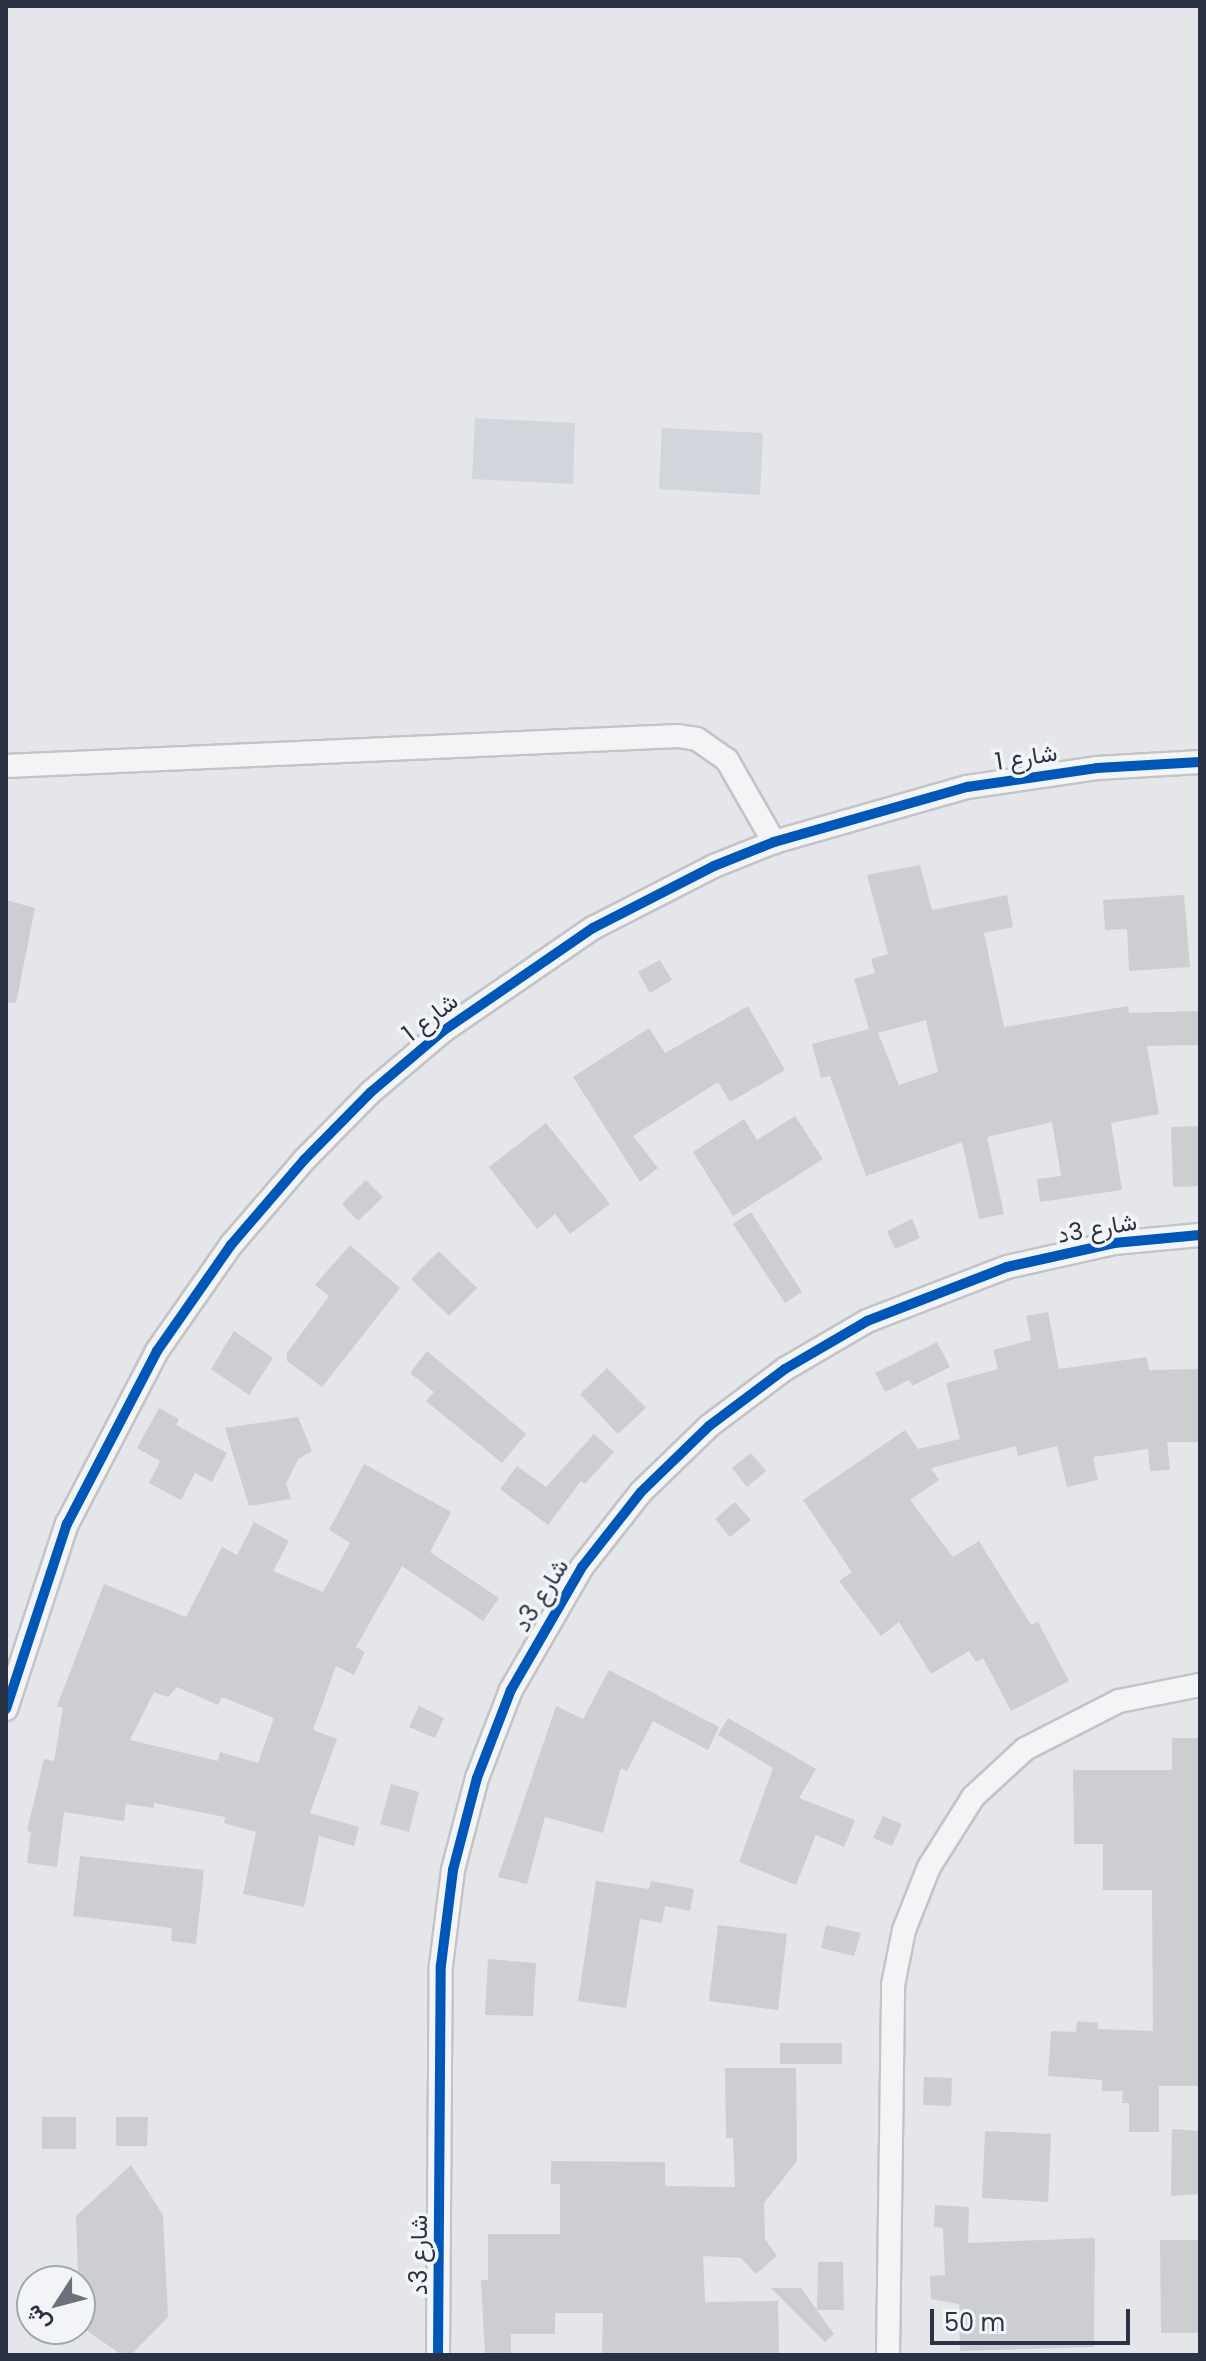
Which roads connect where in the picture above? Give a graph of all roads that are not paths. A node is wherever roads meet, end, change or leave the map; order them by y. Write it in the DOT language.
graph roads {
  1 [pos="1200,762"];
  2 [pos="6,766"];
  3 [pos="774,842"];
  4 [pos="1200,1235"];
  5 [pos="1200,1685"];
  6 [pos="6,1709"];
  7 [pos="438,2355"];
  8 [pos="888,2355"];
  1 -- 3 [label="street, شارع 1"];
  2 -- 3 [label="street"];
  3 -- 6 [label="street, شارع 1"];
  4 -- 7 [label="street, شارع 3د"];
  5 -- 8 [label="street"];
}
